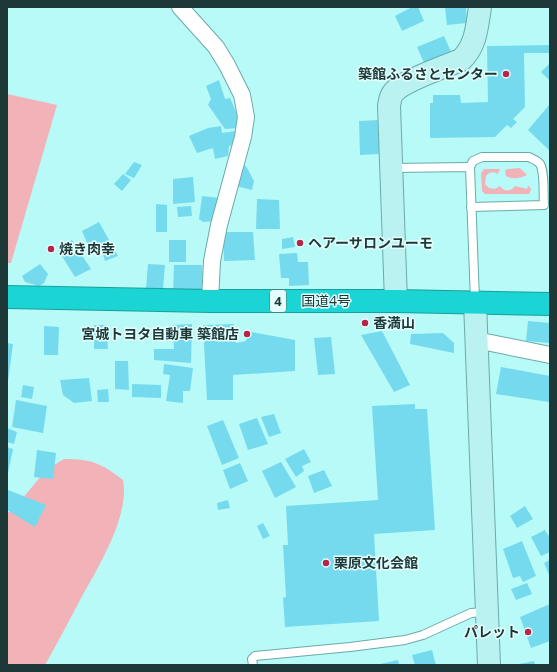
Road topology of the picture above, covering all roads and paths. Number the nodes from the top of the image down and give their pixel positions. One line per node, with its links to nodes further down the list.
1 (180, 7): 7 (street)
2 (480, 7): 4 (street)
3 (470, 166): 4 (lane); 5 (lane); 5 (lane)
4 (391, 168): 8 (street)
5 (472, 208): 9 (lane)
6 (7, 297): 7 (highway, 国道4号 / 4)
7 (210, 301): 8 (highway, 国道4号 / 4)
8 (396, 301): 9 (highway, 国道4号 / 4)
9 (475, 302): 10 (highway, 国道4号 / 4); 11 (street)
10 (550, 304)
11 (476, 340): 12 (street); 13 (street)
12 (550, 355)
13 (486, 612): 14 (lane); 15 (street)
14 (253, 665)
15 (489, 665)

